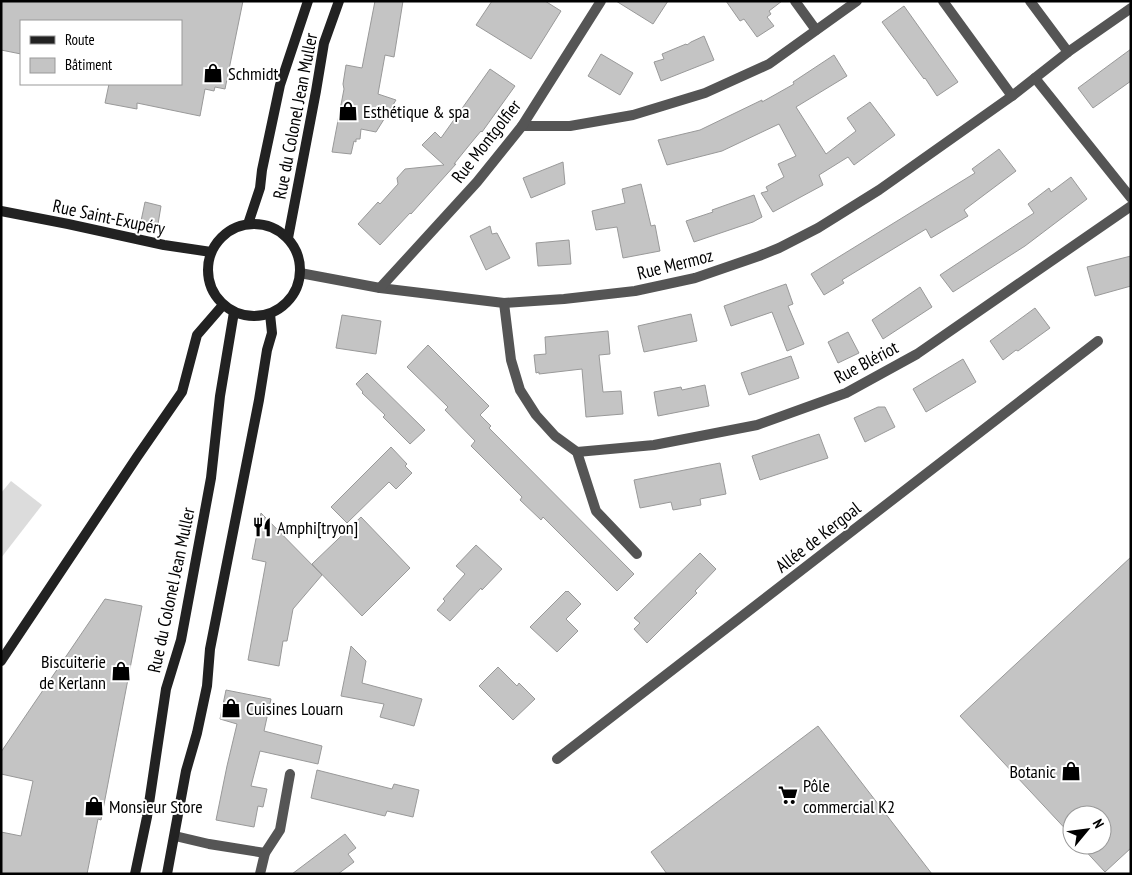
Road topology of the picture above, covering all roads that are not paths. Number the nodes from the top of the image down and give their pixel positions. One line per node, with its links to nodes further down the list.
1 (308, 1): 17 (main road, Rue du Colonel Jean Muller)
2 (338, 1): 18 (main road, Rue du Colonel Jean Muller)
3 (601, 1): 13 (street, Rue Montgolfier)
4 (796, 1): 9 (street)
5 (857, 1): 9 (street)
6 (943, 1): 12 (street)
7 (1030, 1): 10 (street)
8 (1131, 8): 10 (street, Rue Mermoz)
9 (816, 30): 13 (street)
10 (1068, 52): 11 (street, Rue Mermoz)
11 (1035, 78): 12 (street, Rue Mermoz); 14 (street)
12 (1012, 96): 22 (street, Rue Mermoz)
13 (522, 126): 21 (street, Rue Montgolfier)
14 (1131, 198)
15 (1131, 206): 27 (street, Rue Blériot)
16 (1, 211): 19 (main road, Rue Saint-Exupéry)
17 (248, 224): 18 (main road); 19 (main road)
18 (288, 238): 20 (main road)
19 (211, 252): 23 (main road)
20 (300, 273): 21 (street, Rue Mermoz); 25 (main road)
21 (380, 288): 22 (street, Rue Mermoz)
22 (504, 303): 27 (street)
23 (223, 305): 24 (main road); 29 (main road)
24 (234, 312): 25 (main road); 34 (main road, Rue du Colonel Jean Muller)
25 (270, 314): 32 (main road)
26 (1098, 341): 30 (street, Allée de Kergoal)
27 (577, 452): 28 (street)
28 (637, 554)
29 (1, 661)
30 (557, 759)
31 (290, 774): 33 (street)
32 (175, 836): 33 (street); 35 (main road)
33 (265, 853): 36 (street)
34 (135, 874)
35 (167, 874)
36 (260, 874)

